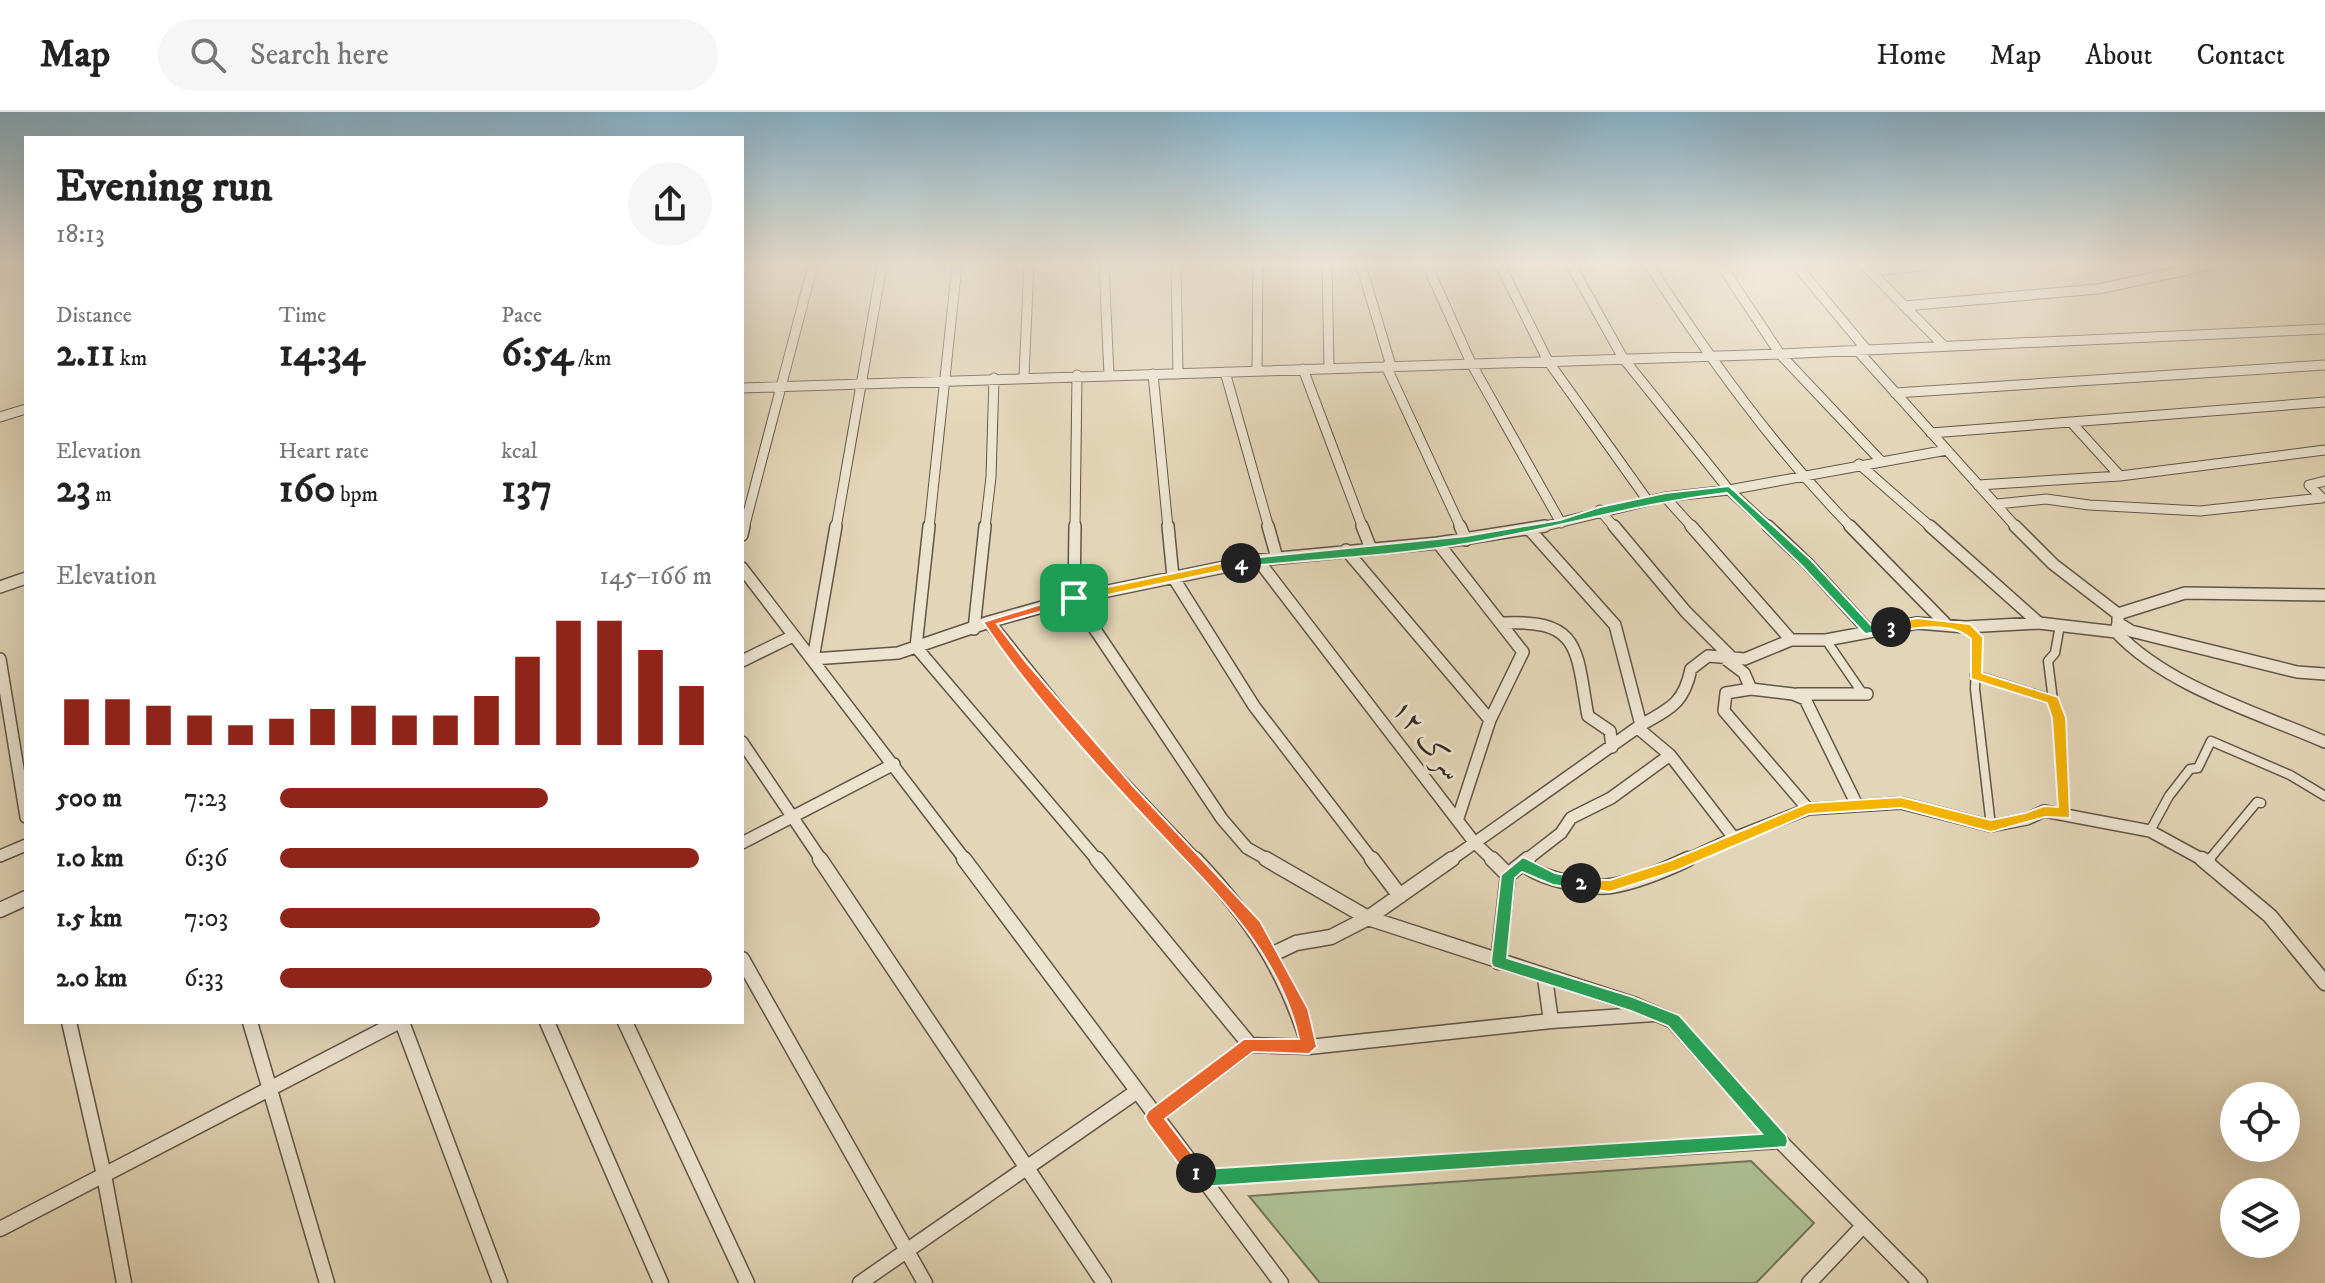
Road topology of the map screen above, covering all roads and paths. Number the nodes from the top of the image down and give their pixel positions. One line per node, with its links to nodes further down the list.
1 (800, 320): 39 (street)
2 (873, 320): 38 (street)
3 (951, 320): 37 (street)
4 (1027, 320): 35 (street)
5 (1106, 320): 34 (street)
6 (1177, 320): 32 (street)
7 (1257, 320): 29 (street)
8 (1328, 320): 27 (street)
9 (1376, 320): 26 (street)
10 (1452, 320): 24 (street)
11 (1527, 320): 23 (street)
12 (1602, 320): 22 (street)
13 (1684, 320): 21 (street)
14 (1757, 320): 20 (street)
15 (1838, 320): 19 (street)
16 (1918, 320): 18 (street)
17 (2325, 329): 18 (street)
18 (1943, 345): 19 (street)
19 (1862, 350): 20 (street); 41 (street)
20 (1780, 354): 21 (street); 49 (street)
21 (1707, 355): 22 (street); 52 (street)
22 (1623, 358): 23 (street); 55 (street)
23 (1548, 361): 24 (street); 57 (street)
24 (1471, 363): 26 (street); 60 (street)
25 (2325, 365): 41 (street)
26 (1388, 366): 27 (street); 63 (street)
27 (1329, 368): 28 (street)
28 (1303, 369): 29 (street); 65 (street)
29 (1257, 370): 30 (street)
30 (1225, 372): 32 (street); 67 (street)
31 (1153, 374): 32 (street); 34 (street); 70 (street)
32 (1178, 374)
33 (1077, 375): 34 (street); 35 (street); 74 (street)
34 (1109, 375)
35 (1024, 376): 36 (street)
36 (994, 378): 37 (street); 82 (street)
37 (944, 379): 38 (street); 87 (street)
38 (862, 382): 39 (street); 90 (street)
39 (784, 385): 40 (street); 61 (street)
40 (744, 388)
41 (1895, 393): 46 (street)
42 (2325, 402): 45 (street)
43 (24, 410): 44 (street)
44 (0, 417)
45 (2071, 422): 46 (street); 51 (street)
46 (1931, 433): 47 (street)
47 (1947, 450): 49 (street); 54 (street)
48 (2325, 450): 51 (street)
49 (1881, 461): 50 (street)
50 (1859, 464): 52 (street); 78 (street)
51 (2120, 476): 54 (street)
52 (1802, 477): 55 (street); 77 (street)
53 (2325, 481): 58 (street)
54 (1978, 485): 58 (street)
55 (1729, 490): 56 (street); 83 (street)
56 (1665, 497): 57 (street); 85 (street)
57 (1648, 501): 59 (street)
58 (1997, 504): 79 (street)
59 (1600, 510): 60 (street); 88 (street)
60 (1561, 523): 62 (street)
61 (744, 528)
62 (1530, 530): 63 (street); 99 (street)
63 (1466, 540): 64 (street)
64 (1438, 543): 65 (street); 76 (street)
65 (1371, 549): 66 (street)
66 (1346, 550): 67 (street); 98 (street)
67 (1277, 558): 68 (street)
68 (1258, 560): 70 (street); 112 (street, سرک ۱۲)
69 (744, 571): 84 (street)
70 (1173, 577): 74 (street); 123 (street)
71 (24, 579): 72 (street)
72 (0, 587)
73 (2325, 595): 79 (street)
74 (1074, 598): 75 (street); 126 (street)
75 (989, 622): 82 (street); 127 (street)
76 (1503, 623): 98 (street); 102 (street)
77 (1945, 623): 81 (street); 83 (street)
78 (2039, 623): 80 (street); 81 (street)
79 (2118, 623): 80 (street); 92 (street); 100 (street)
80 (2060, 625): 97 (street)
81 (1965, 627): 93 (street)
82 (974, 629): 87 (street)
83 (1869, 631): 86 (street)
84 (793, 636): 90 (street); 91 (street)
85 (1791, 640): 86 (street); 88 (street)
86 (1826, 640): 96 (street)
87 (916, 647): 90 (street); 140 (street)
88 (1726, 656): 94 (street); 99 (street)
89 (0, 659): 107 (street)
90 (813, 659): 104 (street)
91 (744, 660)
92 (2325, 674)
93 (1975, 675): 97 (street); 113 (street)
94 (1751, 689): 95 (street); 109 (street)
95 (1797, 694): 96 (street); 108 (street)
96 (1865, 694)
97 (2053, 700): 110 (street)
98 (1490, 720): 112 (street)
99 (1640, 727): 102 (street); 103 (street)
100 (2325, 742)
101 (744, 745): 111 (street)
102 (1612, 747): 117 (street)
103 (1670, 755): 115 (street); 121 (street)
104 (894, 764): 111 (street); 143 (street)
105 (2325, 796): 114 (street)
106 (2261, 803): 120 (street)
107 (24, 805)
108 (1857, 805): 109 (street); 113 (street)
109 (1808, 809): 115 (street)
110 (2065, 814): 113 (street); 114 (street)
111 (792, 817): 116 (street); 146 (street)
112 (1458, 818): 117 (street, سرک ۱۲)
113 (1991, 826)
114 (2150, 831): 120 (street)
115 (1734, 838): 121 (street)
116 (744, 842)
117 (1474, 842): 122 (street, سرک ۱۲); 123 (street)
118 (24, 846): 119 (street)
119 (0, 856)
120 (2207, 862): 131 (street)
121 (1523, 863): 122 (street)
122 (1508, 875): 128 (street)
123 (1400, 896): 126 (street)
124 (24, 899): 125 (street)
125 (0, 910)
126 (1368, 918): 127 (street); 128 (street)
127 (1273, 954): 141 (street)
128 (1498, 962): 130 (street)
129 (744, 963): 151 (street)
130 (1545, 978): 132 (street); 133 (street)
131 (2325, 983)
132 (1656, 1014): 133 (street); 145 (street)
133 (1551, 1021): 141 (street)
134 (69, 1024): 147 (street)
135 (251, 1024): 142 (street)
136 (396, 1024): 142 (street)
137 (401, 1024): 154 (street)
138 (548, 1024): 155 (street)
139 (626, 1024): 156 (street)
140 (1250, 1045): 141 (street); 144 (street)
141 (1309, 1047)
142 (269, 1089): 147 (street); 153 (street)
143 (1136, 1092): 144 (street); 146 (street)
144 (1154, 1117): 148 (street)
145 (1780, 1141): 148 (street); 149 (street)
146 (1025, 1168): 151 (street); 159 (street)
147 (104, 1175): 150 (street); 152 (street)
148 (1200, 1178): 160 (street)
149 (1862, 1227): 161 (street); 162 (street)
150 (0, 1229)
151 (906, 1252): 157 (street); 158 (street)
152 (124, 1283)
153 (327, 1283)
154 (500, 1283)
155 (661, 1283)
156 (747, 1283)
157 (860, 1283)
158 (925, 1283)
159 (1104, 1283)
160 (1281, 1283)
161 (1809, 1283)
162 (1920, 1283)

